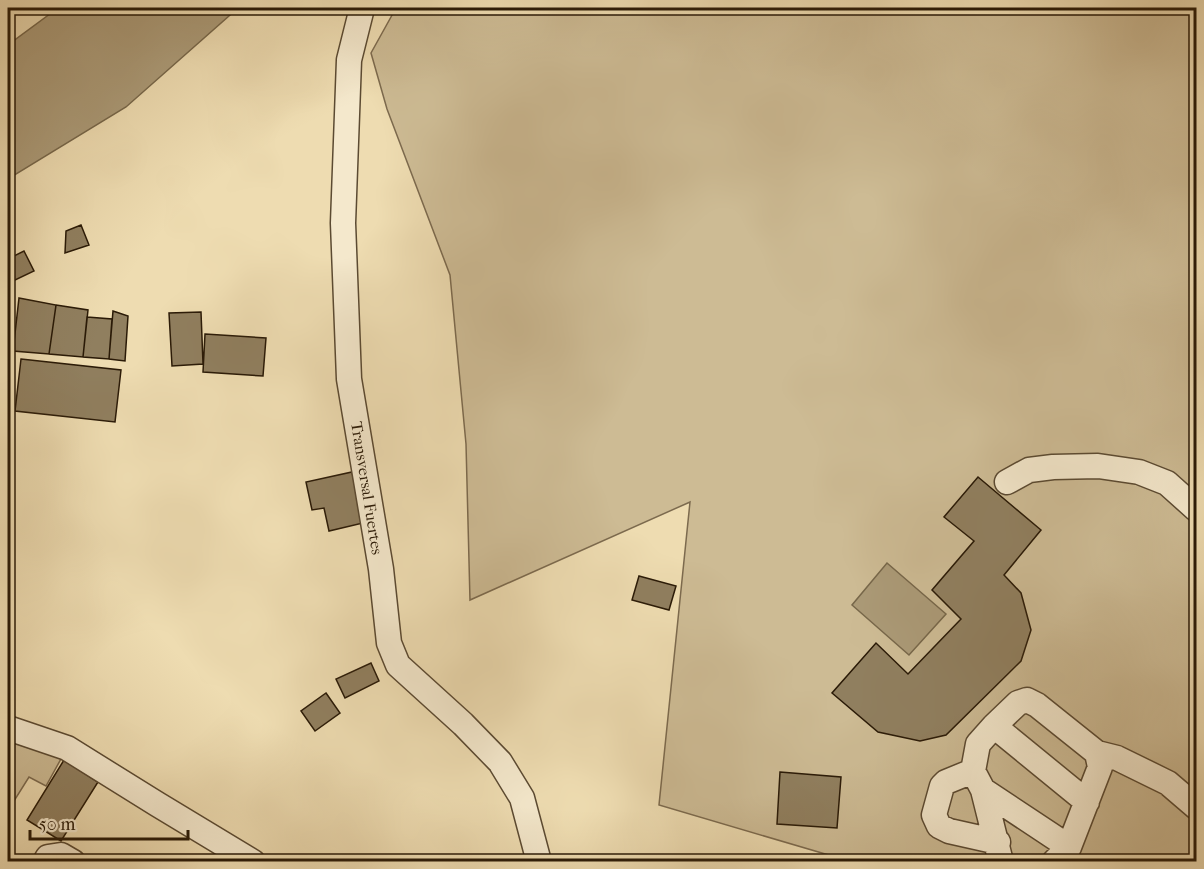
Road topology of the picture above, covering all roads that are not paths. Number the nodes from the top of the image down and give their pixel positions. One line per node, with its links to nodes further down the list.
1 (362, 8): 15 (street, Transversal Fuertes)
2 (1007, 482): 3 (street)
3 (1197, 508)
4 (994, 726): 6 (street); 7 (street); 8 (street)
5 (8, 728): 14 (street)
6 (1098, 753): 8 (street); 9 (street)
7 (978, 780): 10 (street); 10 (street); 11 (street)
8 (1087, 802): 11 (street)
9 (1197, 807)
10 (999, 852)
11 (1061, 854)
12 (45, 861): 13 (street)
13 (73, 861)
14 (253, 861)
15 (539, 861)

